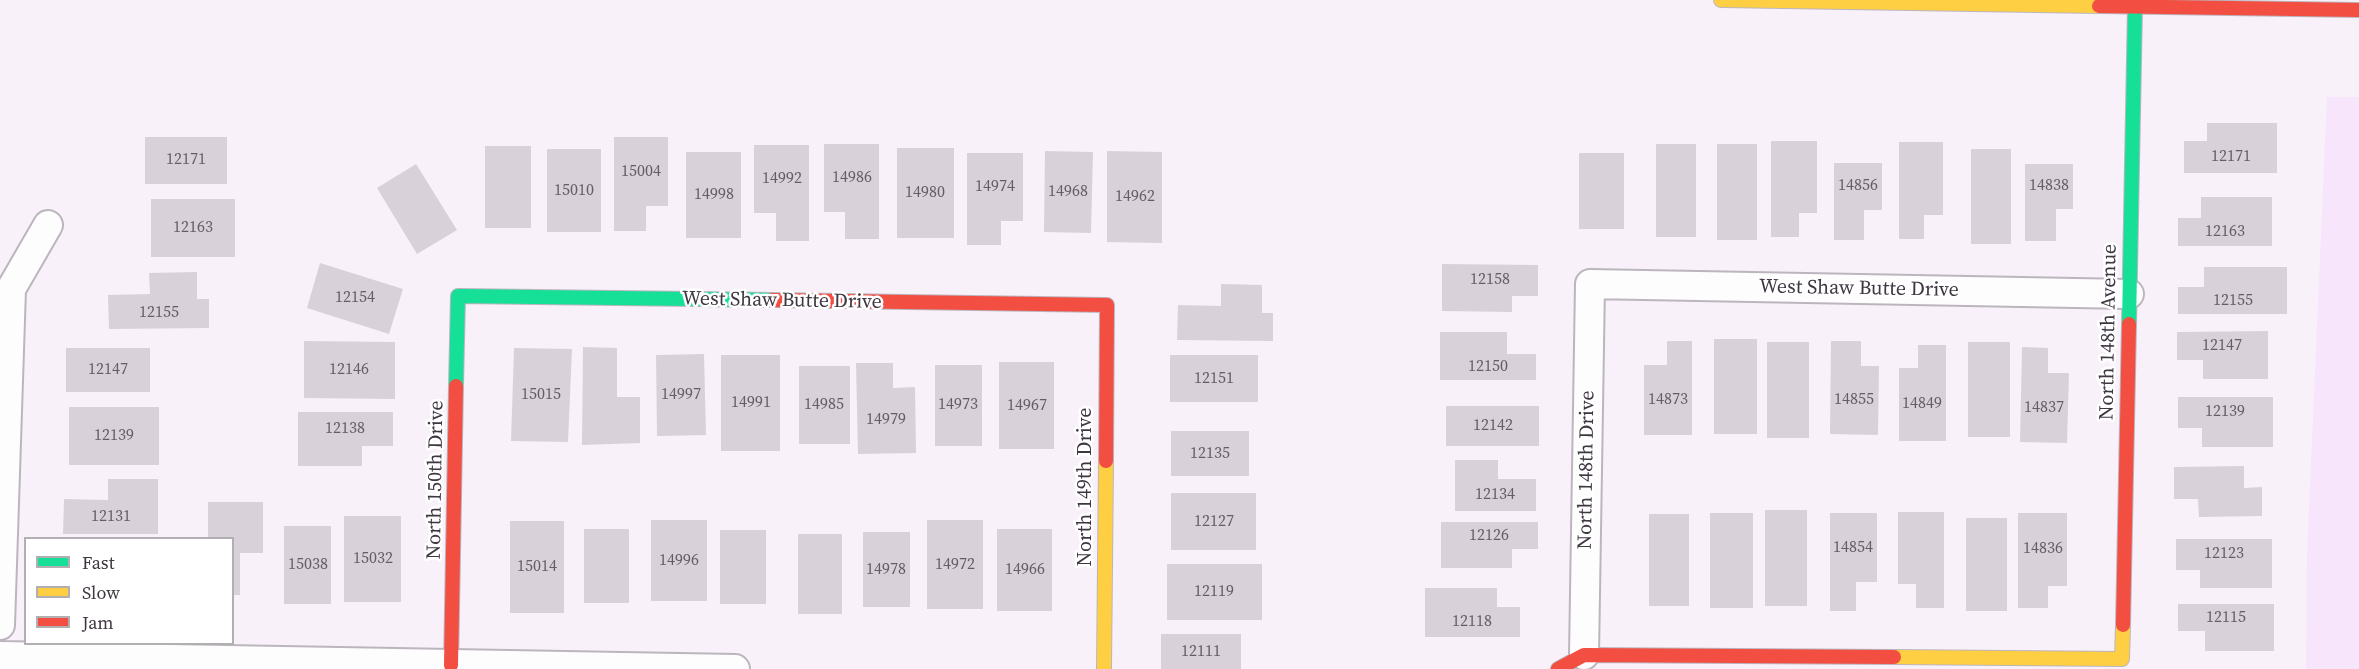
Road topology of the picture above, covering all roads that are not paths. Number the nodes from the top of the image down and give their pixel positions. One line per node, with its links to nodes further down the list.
1 (1721, 0): 2 (street)
2 (2134, 6): 3 (street); 6 (street, North 148th Avenue)
3 (2359, 10)
4 (48, 225): 9 (street)
5 (1590, 284): 6 (street, West Shaw Butte Drive); 11 (street, North 148th Drive)
6 (2129, 294): 11 (street, North 148th Avenue)
7 (458, 296): 8 (street, West Shaw Butte Drive); 12 (street, North 150th Drive)
8 (1107, 305): 14 (street, North 149th Drive)
9 (0, 625)
10 (0, 656): 12 (street)
11 (1584, 656): 15 (street)
12 (451, 665): 13 (street)
13 (735, 669)
14 (1104, 669)
15 (1558, 669)

